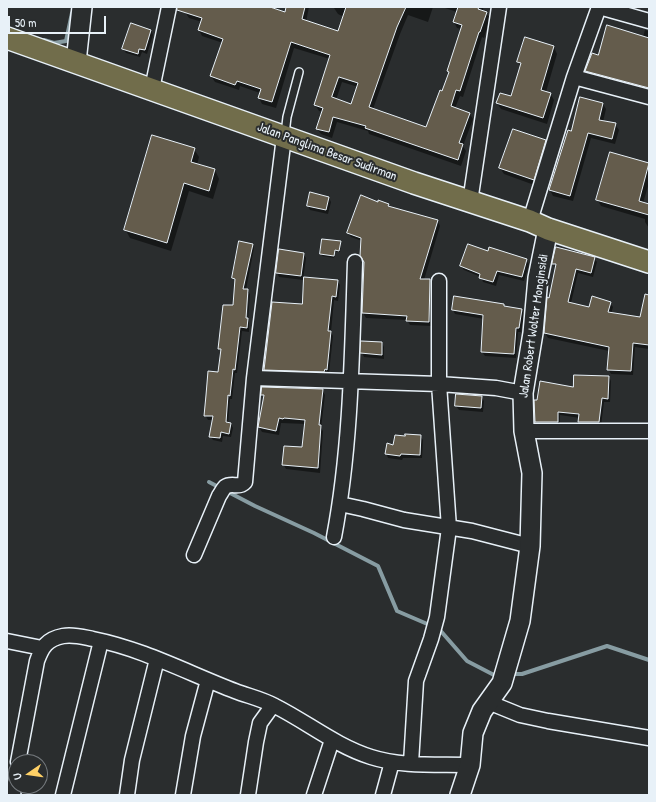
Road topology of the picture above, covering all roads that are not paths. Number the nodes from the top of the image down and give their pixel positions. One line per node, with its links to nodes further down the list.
1 (82, 7): 7 (main road)
2 (169, 7): 10 (street)
3 (499, 7): 13 (street)
4 (599, 7): 5 (street); 9 (street)
5 (649, 21)
6 (15, 40): 7 (main road, Jalan Panglima Besar Sudirman)
7 (69, 59): 10 (main road, Jalan Panglima Besar Sudirman)
8 (299, 72): 12 (lane)
9 (574, 77): 11 (street); 14 (street)
10 (152, 89): 12 (main road, Jalan Panglima Besar Sudirman)
11 (649, 97)
12 (284, 137): 13 (main road, Jalan Panglima Besar Sudirman); 18 (street)
13 (470, 202): 14 (main road, Jalan Panglima Besar Sudirman)
14 (539, 225): 16 (main road, Jalan Panglima Besar Sudirman); 21 (main road, Jalan Robert Wolter Monginsidi)
15 (355, 262): 19 (street)
16 (649, 262)
17 (439, 281): 20 (street)
18 (254, 378): 19 (street); 28 (street)
19 (351, 381): 20 (street); 24 (street)
20 (439, 384): 21 (street); 25 (street)
21 (524, 392): 22 (main road, Jalan Robert Wolter Monginsidi)
22 (524, 431): 23 (street); 27 (main road, Jalan Robert Wolter Monginsidi)
23 (649, 431)
24 (340, 504): 25 (street); 26 (street)
25 (449, 528): 27 (street); 40 (street)
26 (334, 537)
27 (530, 546): 34 (main road, Jalan Robert Wolter Monginsidi)
28 (194, 555)
29 (7, 640): 31 (street)
30 (101, 641): 31 (street); 32 (street); 42 (street)
31 (42, 648): 38 (street)
32 (157, 658): 33 (street); 43 (street)
33 (208, 680): 35 (street); 44 (street)
34 (488, 702): 36 (street); 41 (main road, Jalan Robert Wolter Monginsidi)
35 (273, 705): 37 (street); 45 (street)
36 (649, 738)
37 (332, 740): 39 (street); 46 (street)
38 (20, 754)
39 (392, 762): 40 (street); 47 (street)
40 (411, 763): 41 (street)
41 (470, 765): 48 (main road, Jalan Robert Wolter Monginsidi)
42 (63, 795)
43 (127, 795)
44 (183, 795)
45 (248, 795)
46 (314, 795)
47 (384, 795)
48 (460, 795)

